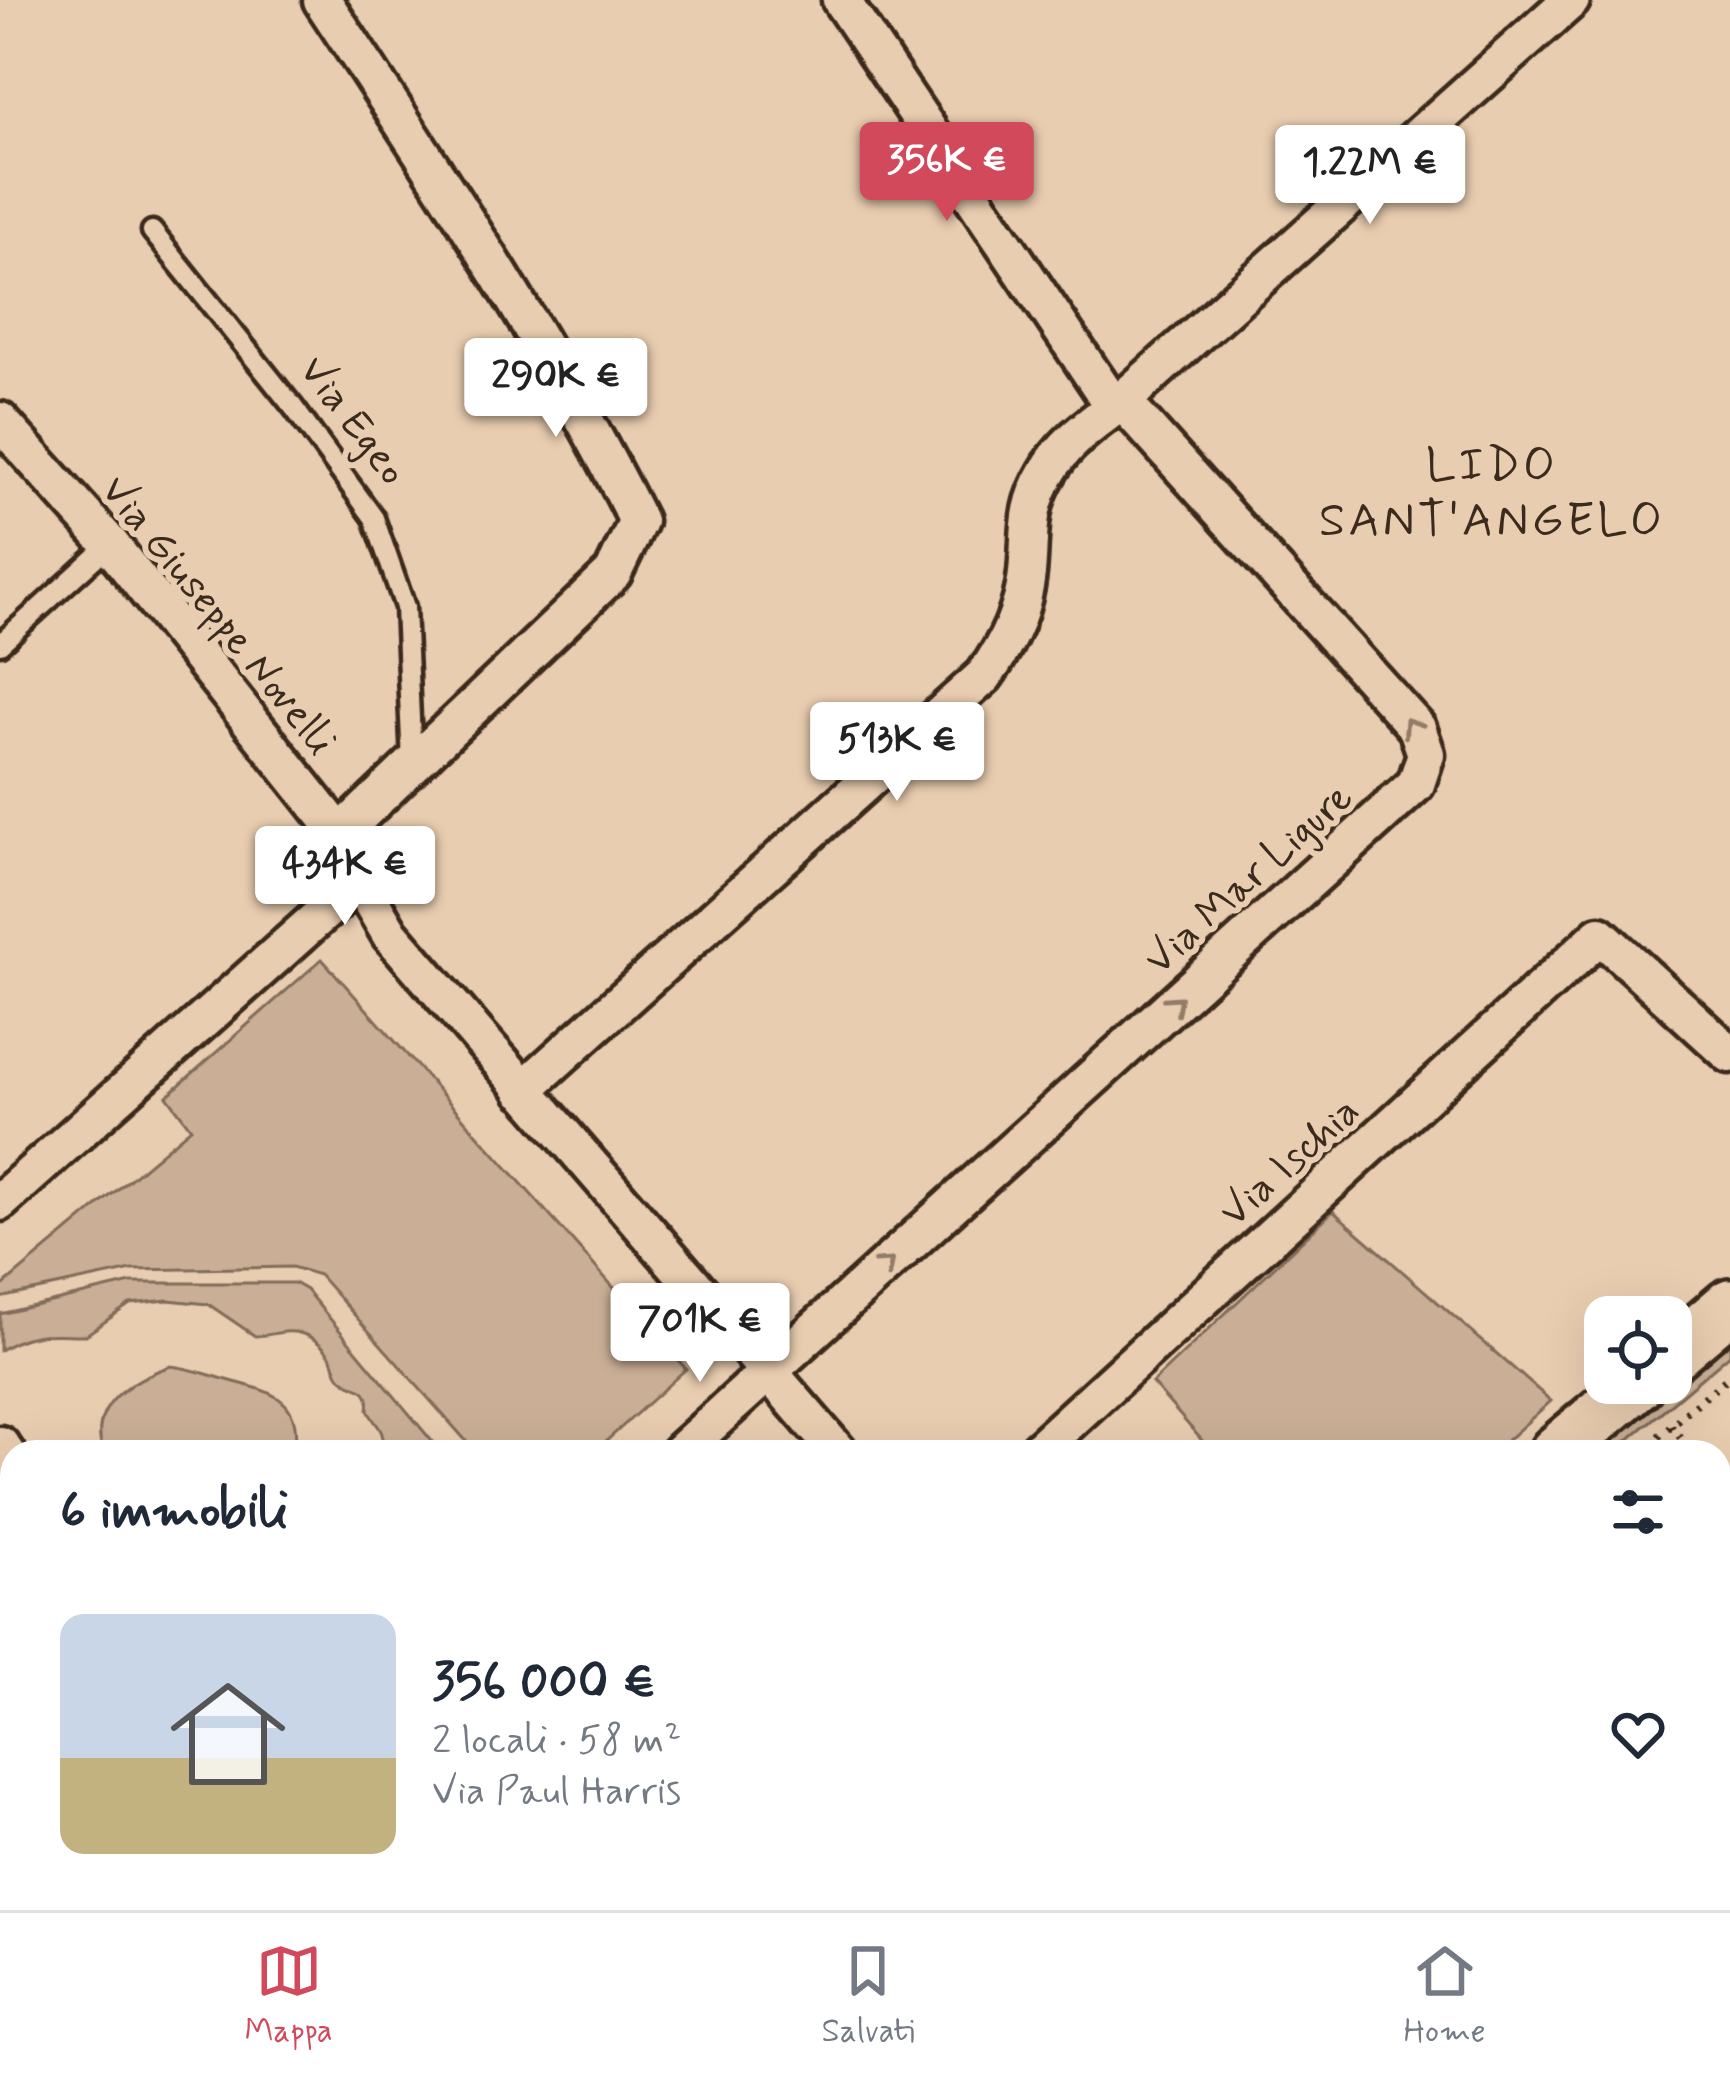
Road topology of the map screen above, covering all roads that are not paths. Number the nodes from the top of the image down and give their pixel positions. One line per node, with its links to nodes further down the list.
1 (322, 0): 9 (street)
2 (841, 0): 5 (street, Via Mar Ligure)
3 (1571, 0): 5 (street)
4 (152, 232): 9 (lane, Via Egeo)
5 (1118, 404): 13 (street); 17 (street, Via Mar Ligure, one-way to 5)
6 (0, 421): 7 (street, Via Giuseppe Novelli)
7 (110, 544): 8 (lane); 10 (street, Via Giuseppe Novelli)
8 (0, 644)
9 (412, 765): 10 (street)
10 (340, 834): 11 (street, Via Giuseppe Novelli)
11 (358, 880): 13 (street, Via Giuseppe Novelli); 14 (street)
12 (1730, 1054): 21 (street, Via Ischia)
13 (523, 1090): 17 (street, Via Giuseppe Novelli)
14 (0, 1202)
15 (1730, 1305): 16 (street)
16 (1692, 1337)
17 (768, 1372): 19 (street, Via Mar Ligure); 20 (street)
18 (1613, 1404): 22 (street)
19 (693, 1440)
20 (828, 1440)
21 (1049, 1440)
22 (1570, 1440)

